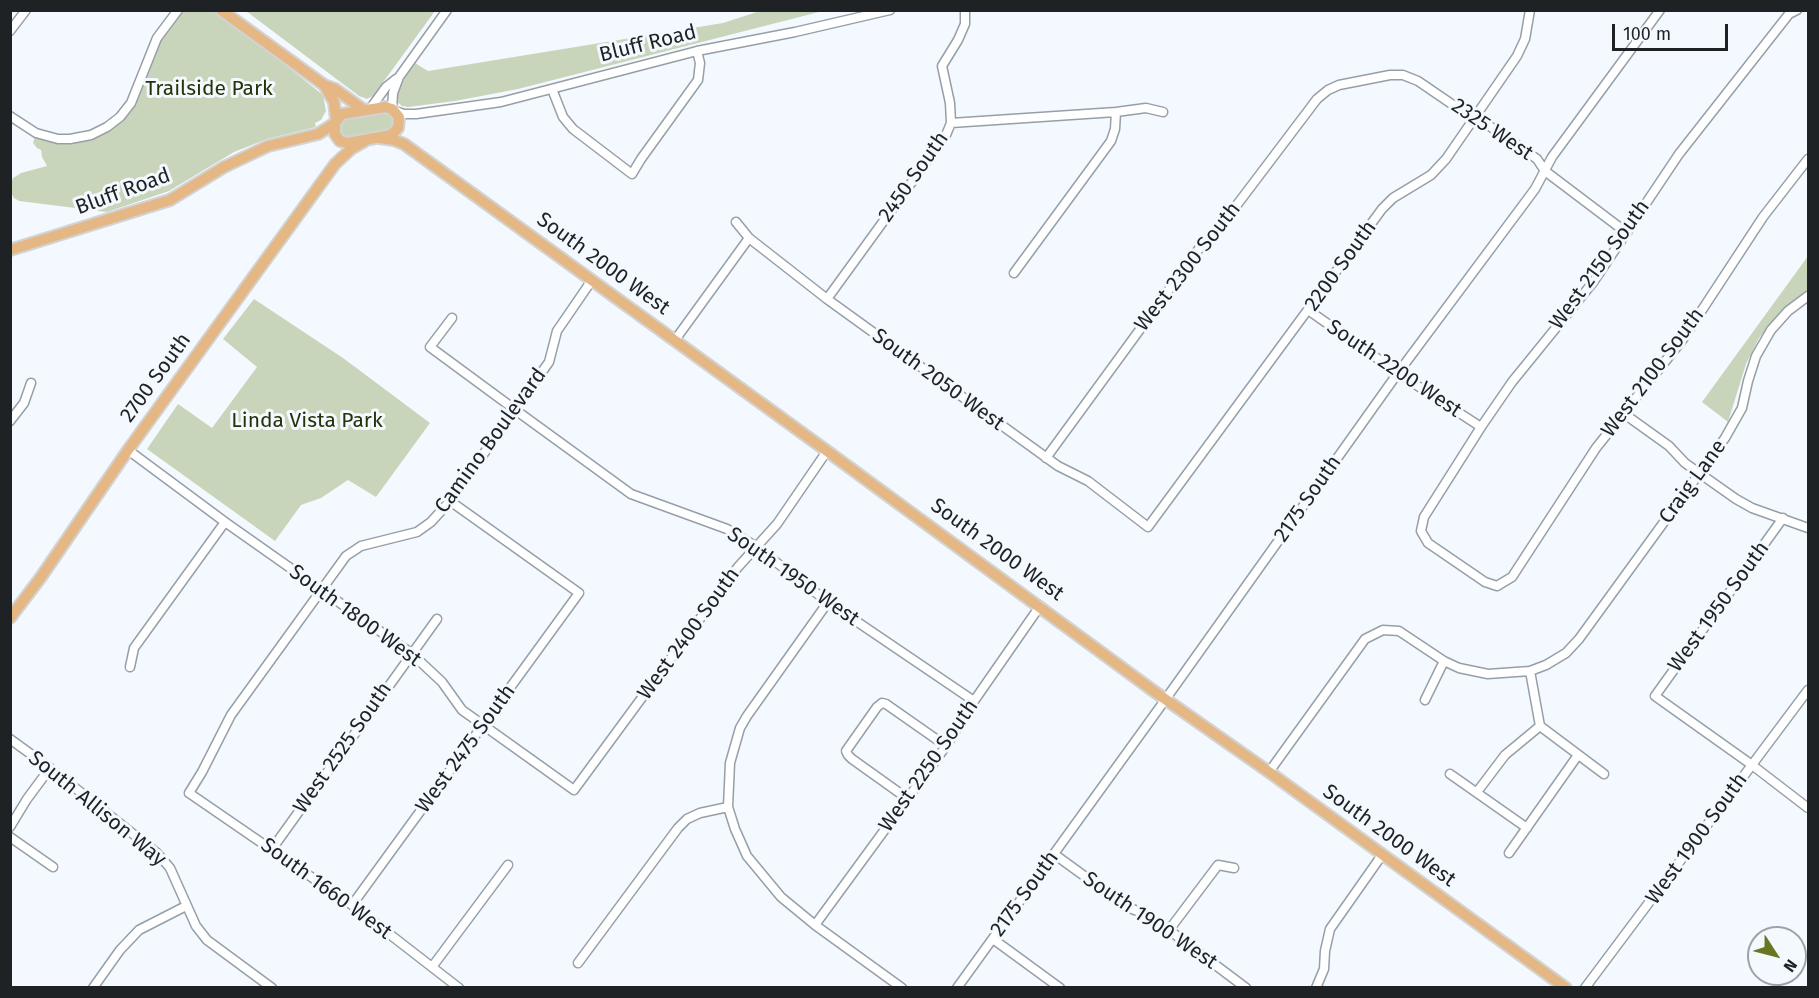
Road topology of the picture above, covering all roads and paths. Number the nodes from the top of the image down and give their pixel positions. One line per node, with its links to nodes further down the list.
1 (26, 10): 10 (street)
2 (178, 10): 21 (street)
3 (221, 10): 13 (main road)
4 (447, 10): 12 (street)
5 (890, 10): 11 (street, Bluff Road)
6 (965, 10): 24 (street, 2450 South)
7 (1530, 10): 22 (street, 2200 South)
8 (1660, 10): 33 (street, 2175 South)
9 (1797, 10): 35 (street, West 2150 South)
10 (10, 31)
11 (697, 51): 15 (street, Bluff Road); 15 (street)
12 (399, 77): 16 (street); 17 (street)
13 (324, 85): 16 (main road); 23 (main road)
14 (1339, 85): 22 (street, 2325 West); 53 (street, West 2300 South)
15 (552, 89): 20 (street, Bluff Road)
16 (367, 110): 17 (main road, Bluff Road); 23 (main road, Bluff Road)
17 (393, 110): 20 (street, Bluff Road); 25 (main road)
18 (1116, 112): 19 (street); 24 (street); 38 (street)
19 (1163, 112)
20 (416, 114): 25 (street, Bluff Road)
21 (10, 116)
22 (1475, 116): 33 (street, 2325 West); 42 (street, 2200 South)
23 (335, 121): 26 (main road, Bluff Road); 28 (main road, 2700 South)
24 (951, 123): 41 (street, 2450 South)
25 (399, 126): 27 (main road); 30 (main road)
26 (311, 136): 28 (main road, Bluff Road); 37 (main road, Bluff Road)
27 (380, 138): 29 (main road); 30 (main road, South 2000 West)
28 (339, 139): 29 (main road, Bluff Road); 32 (main road, 2700 South)
29 (365, 141): 32 (main road, 2700 South)
30 (404, 144): 39 (main road, South 2000 West)
31 (1809, 159): 48 (street, West 2100 South)
32 (335, 164): 51 (main road, 2700 South)
33 (1545, 171): 35 (street, 2325 West); 45 (street, 2175 South)
34 (736, 222): 36 (street, South 2050 West)
35 (1627, 233): 50 (street, West 2150 South)
36 (749, 238): 41 (street, South 2050 West); 44 (street)
37 (10, 250)
38 (1014, 273)
39 (592, 280): 44 (main road, South 2000 West); 47 (street, Camino Boulevard)
40 (1809, 296): 54 (street, Craig Lane)
41 (827, 299): 53 (street, South 2050 West)
42 (1308, 310): 45 (street, South 2200 West); 58 (street, 2200 South)
43 (452, 318): 47 (street, South 1950 West)
44 (675, 340): 52 (main road, South 2000 West)
45 (1398, 372): 50 (street, South 2200 West); 72 (street, 2175 South)
46 (31, 383): 49 (street)
47 (516, 410): 55 (street, Camino Boulevard); 61 (street, South 1950 West)
48 (1623, 413): 54 (street); 60 (street, West 2100 South)
49 (10, 421)
50 (1481, 427): 60 (street, West 2150 South)
51 (128, 450): 57 (street, South 1800 West); 65 (main road, 2700 South)
52 (827, 451): 61 (street, West 2400 South); 64 (main road, South 2000 West)
53 (1046, 458): 58 (street, South 2050 West)
54 (1700, 473): 56 (street); 70 (street, Craig Lane)
55 (450, 501): 62 (street, Camino Boulevard); 75 (street, West 2475 South)
56 (1783, 518): 59 (street); 80 (street, West 1950 South)
57 (225, 522): 62 (street, South 1800 West); 69 (street)
58 (1148, 527)
59 (1809, 528)
60 (1421, 531)
61 (755, 546): 63 (street, South 1950 West); 85 (street, West 2400 South)
62 (320, 590): 67 (street, South 1800 West); 87 (street, Camino Boulevard)
63 (828, 602): 74 (street, South 1950 West); 89 (street)
64 (1040, 606): 72 (main road, South 2000 West); 74 (street, West 2250 South)
65 (10, 618)
66 (437, 619): 67 (street, West 2525 South)
67 (411, 653): 75 (street, South 1800 West); 94 (street, West 2525 South)
68 (1444, 661): 70 (street); 73 (street); 82 (street)
69 (130, 667)
70 (1530, 670): 76 (street)
71 (1809, 690): 80 (street, West 1900 South)
72 (1166, 699): 82 (main road, South 2000 West); 95 (street, 2175 South)
73 (1425, 700)
74 (974, 701): 78 (street, West 2250 South)
75 (483, 726): 85 (street, South 1800 West); 101 (street, West 2475 South)
76 (1540, 726): 79 (street); 86 (street)
77 (10, 739): 81 (street, South Allison Way)
78 (946, 746): 88 (street, West 2250 South); 88 (street)
79 (1578, 755): 84 (street); 92 (street)
80 (1752, 765): 90 (street); 117 (street, West 1900 South)
81 (50, 768): 91 (street); 102 (street, South Allison Way)
82 (1269, 772): 97 (main road, South 2000 West)
83 (1450, 774): 86 (street)
84 (1604, 774)
85 (574, 790)
86 (1477, 792): 92 (street)
87 (189, 793): 94 (street, South 1660 West)
88 (908, 799): 103 (street, West 2250 South)
89 (728, 807): 103 (street); 106 (street)
90 (1809, 808)
91 (10, 827)
92 (1527, 828): 96 (street)
93 (10, 837): 99 (street)
94 (272, 849): 101 (street, South 1660 West)
95 (1054, 854): 104 (street, South 1900 West); 105 (street, 2175 South)
96 (1509, 854)
97 (1382, 855): 115 (street); 116 (main road, South 2000 West)
98 (508, 865): 107 (street)
99 (53, 867)
100 (1234, 868): 104 (street)
101 (352, 905): 107 (street, South 1660 West)
102 (186, 906): 108 (street); 109 (street, South Allison Way)
103 (815, 924): 111 (street)
104 (1168, 930): 114 (street, South 1900 West)
105 (993, 939): 112 (street, 2175 South); 113 (street)
106 (578, 963)
107 (432, 967): 110 (street, South 1660 West)
108 (93, 987)
109 (272, 987)
110 (459, 987)
111 (902, 987)
112 (957, 987)
113 (1060, 987)
114 (1246, 987)
115 (1316, 987)
116 (1566, 987)
117 (1585, 987)

